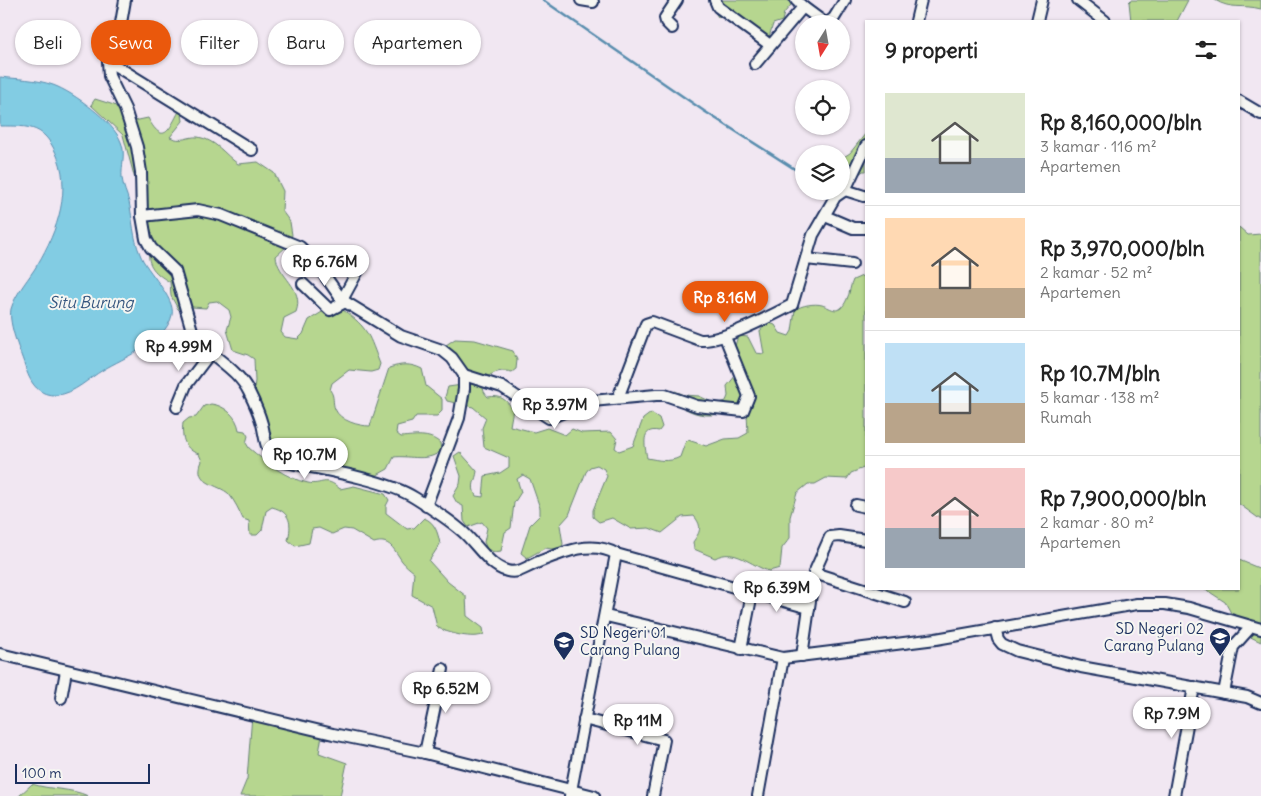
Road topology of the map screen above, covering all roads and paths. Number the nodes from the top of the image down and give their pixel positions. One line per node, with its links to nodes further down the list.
1 (125, 0): 13 (street)
2 (581, 0): 9 (street)
3 (677, 0): 17 (street)
4 (715, 0): 18 (street)
5 (845, 0): 12 (street)
6 (921, 0): 14 (street)
7 (1042, 0): 15 (street)
8 (1078, 0): 16 (street)
9 (593, 2)
10 (799, 4): 11 (street); 18 (street)
11 (814, 15)
12 (836, 15)
13 (122, 20)
14 (916, 20)
15 (1037, 20)
16 (1104, 20)
17 (672, 28)
18 (770, 45): 19 (street)
19 (755, 64)
20 (109, 65): 30 (street)
21 (114, 65): 25 (street)
22 (1240, 102): 23 (street)
23 (1261, 114)
24 (865, 148): 26 (street)
25 (252, 150)
26 (850, 176)
27 (850, 194): 28 (street)
28 (864, 196)
29 (836, 200): 31 (street)
30 (142, 216): 37 (street); 39 (street)
31 (825, 216): 32 (street); 33 (street)
32 (865, 228)
33 (806, 260): 34 (street); 38 (street)
34 (852, 264)
35 (360, 267): 37 (street)
36 (303, 284): 37 (street)
37 (344, 301): 40 (street)
38 (725, 337): 41 (street); 41 (street)
39 (211, 352): 42 (street); 44 (street)
40 (464, 375): 41 (street); 44 (street)
41 (618, 398)
42 (177, 407)
43 (856, 504): 45 (street)
44 (426, 506): 47 (street)
45 (865, 507)
46 (865, 540): 48 (street)
47 (616, 554): 51 (street); 54 (street)
48 (814, 573): 49 (street); 53 (street)
49 (865, 589)
50 (867, 590): 52 (street)
51 (752, 594): 53 (street); 57 (street)
52 (905, 602)
53 (809, 608): 59 (street)
54 (606, 616): 57 (street); 67 (street)
55 (995, 628): 56 (street); 59 (street); 63 (street)
56 (1256, 628): 64 (street)
57 (741, 649): 60 (street)
58 (0, 654): 62 (street)
59 (802, 656): 60 (street)
60 (783, 658): 72 (street)
61 (443, 670): 68 (street)
62 (65, 675): 65 (street); 68 (street)
63 (1194, 687): 64 (street); 73 (street)
64 (1224, 693): 66 (street)
65 (61, 698)
66 (1261, 703)
67 (584, 719): 69 (street); 71 (street)
68 (425, 753): 69 (street)
69 (570, 793): 70 (street)
70 (594, 796)
71 (653, 796)
72 (758, 796)
73 (1174, 796)

